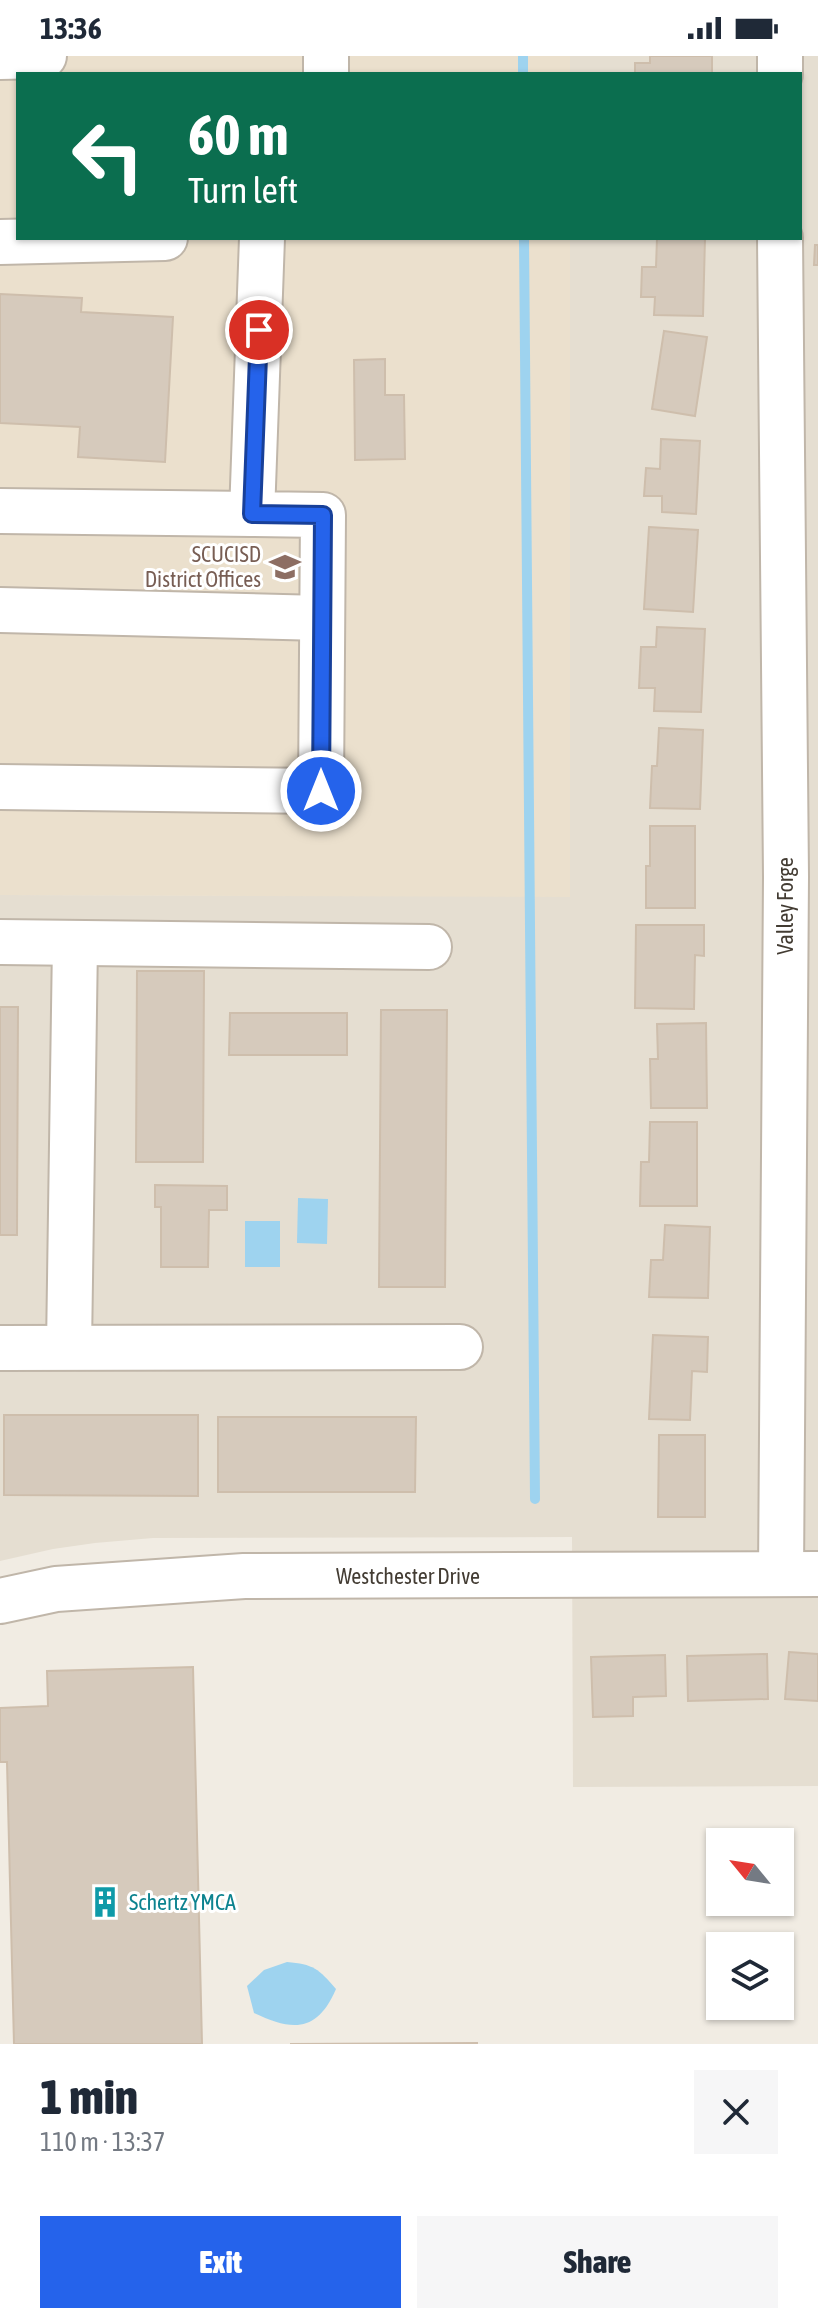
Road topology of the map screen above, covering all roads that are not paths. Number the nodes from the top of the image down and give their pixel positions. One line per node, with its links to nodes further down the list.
1 (44, 56): 2 (street)
2 (0, 57)
3 (82, 240): 6 (street)
4 (262, 240): 8 (street)
5 (780, 240): 18 (street, Valley Forge)
6 (0, 242)
7 (0, 511): 8 (street)
8 (252, 514): 10 (street)
9 (0, 610): 10 (street)
10 (322, 618): 11 (street)
11 (0, 787)
12 (0, 942): 13 (street)
13 (75, 943): 14 (street); 15 (street)
14 (429, 947)
15 (69, 1347): 16 (street); 17 (street)
16 (460, 1347)
17 (0, 1348)
18 (800, 1574): 19 (street, Westchester Drive)
19 (0, 1601)

